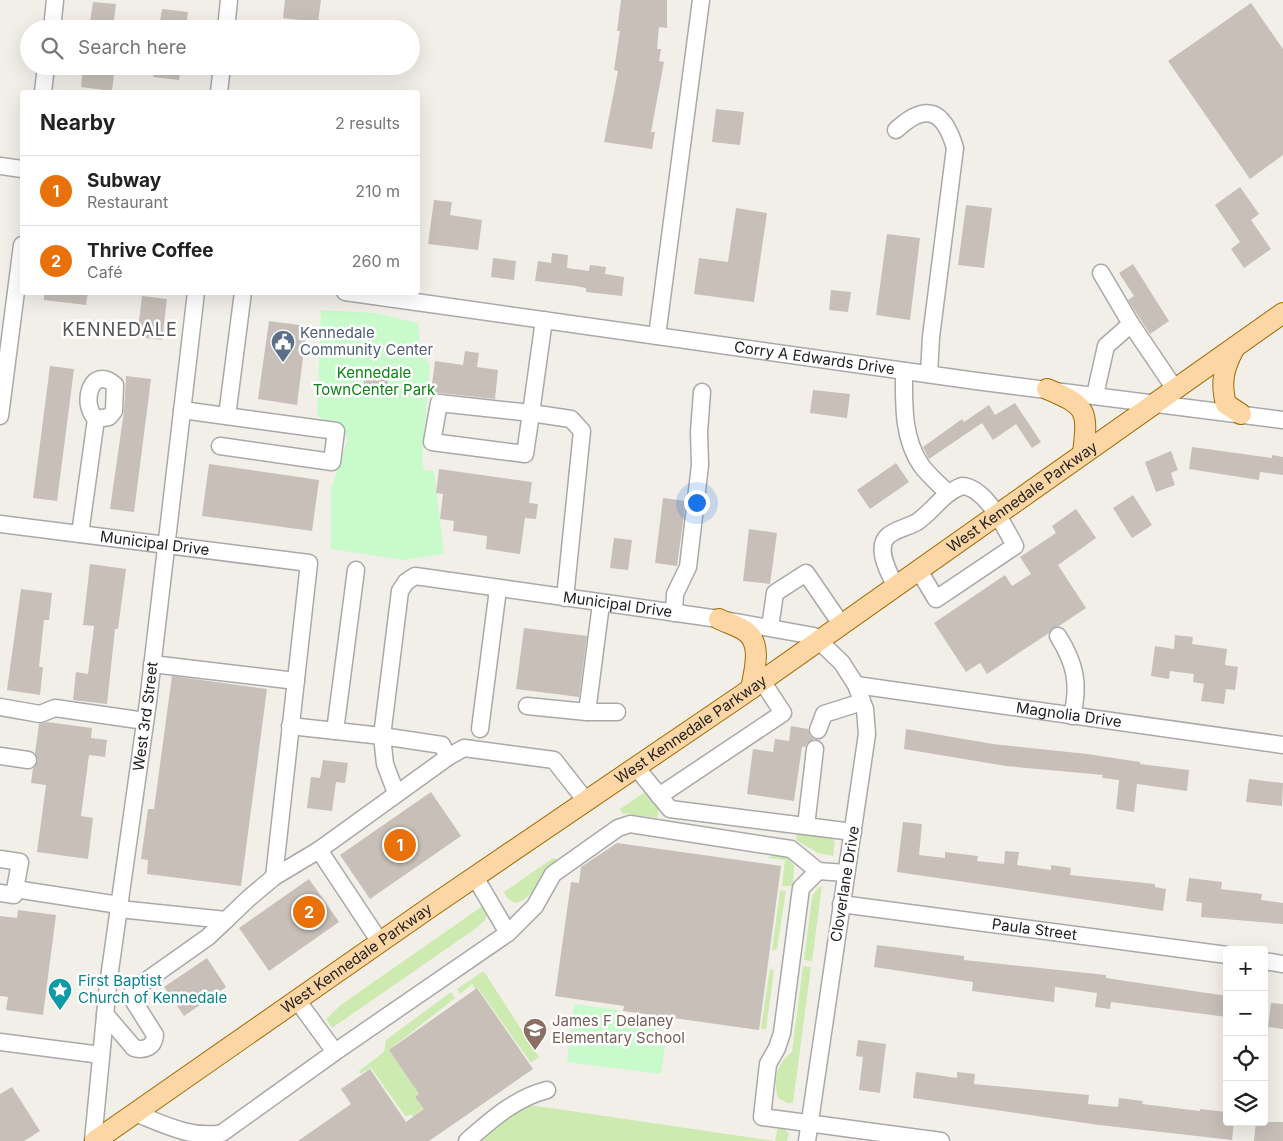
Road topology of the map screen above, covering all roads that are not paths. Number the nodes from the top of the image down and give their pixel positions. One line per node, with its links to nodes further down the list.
1 (55, 0): 4 (street)
2 (229, 0): 5 (street)
3 (701, 0): 21 (street)
4 (53, 20)
5 (227, 20)
6 (45, 75): 8 (street)
7 (221, 75): 9 (street)
8 (43, 90)
9 (219, 90)
10 (896, 130): 25 (street)
11 (0, 166): 12 (street)
12 (20, 169)
13 (20, 257): 23 (street)
14 (1101, 273): 20 (street)
15 (196, 295): 31 (street, West 3rd Street)
16 (243, 295): 35 (street)
17 (366, 295): 19 (street, Corry A Edwards Drive)
18 (1283, 313): 22 (main road, West Kennedale Parkway)
19 (544, 320): 21 (street, Corry A Edwards Drive); 32 (street)
20 (1131, 324): 27 (street); 29 (street)
21 (657, 336): 24 (street, Corry A Edwards Drive)
22 (1235, 347): 27 (main road, West Kennedale Parkway); 33 (main road)
23 (4, 349): 34 (street)
24 (904, 370): 25 (street, Corry A Edwards Drive); 40 (street)
25 (929, 374): 26 (street, Corry A Edwards Drive)
26 (1047, 389): 29 (street, Corry A Edwards Drive); 39 (main road)
27 (1175, 389): 30 (main road, West Kennedale Parkway)
28 (702, 392): 51 (street)
29 (1095, 395): 30 (street, Corry A Edwards Drive)
30 (1155, 403): 33 (street, Corry A Edwards Drive); 39 (main road, West Kennedale Parkway)
31 (182, 410): 35 (street); 44 (street, West 3rd Street)
32 (531, 413): 32 (street); 49 (street)
33 (1241, 414): 37 (street, Corry A Edwards Drive)
34 (0, 416)
35 (227, 416): 38 (street)
36 (96, 419): 43 (street)
37 (1283, 420)
38 (220, 446)
39 (1083, 453): 41 (main road, West Kennedale Parkway)
40 (948, 493): 41 (street); 47 (street)
41 (997, 513): 45 (main road, West Kennedale Parkway); 45 (street)
42 (0, 524): 43 (street, Municipal Drive)
43 (80, 534): 44 (street, Municipal Drive)
44 (166, 546): 57 (street, West 3rd Street); 58 (street, Municipal Drive)
45 (918, 569): 47 (main road, West Kennedale Parkway)
46 (356, 570): 71 (street)
47 (896, 585): 53 (main road, West Kennedale Parkway)
48 (498, 589): 49 (street, Municipal Drive); 69 (street); 72 (street, Municipal Drive)
49 (565, 598): 50 (street, Municipal Drive)
50 (601, 604): 51 (street, Municipal Drive); 64 (street)
51 (674, 613): 52 (street, Municipal Drive)
52 (719, 619): 54 (street, Municipal Drive); 59 (main road)
53 (841, 624): 54 (street); 56 (main road, West Kennedale Parkway)
54 (770, 627): 56 (street, Municipal Drive)
55 (1058, 636): 66 (street)
56 (820, 639): 59 (main road, West Kennedale Parkway); 60 (street, Cloverlane Drive)
57 (152, 664): 58 (street); 67 (street, West 3rd Street)
58 (296, 681): 68 (street)
59 (757, 685): 78 (main road, West Kennedale Parkway); 80 (street)
60 (856, 685): 61 (street, Cloverlane Drive); 66 (street, Magnolia Drive)
61 (862, 702): 70 (street); 83 (street, Cloverlane Drive)
62 (527, 706): 64 (street)
63 (0, 707): 67 (street)
64 (587, 712): 65 (street)
65 (617, 712)
66 (1072, 716): 73 (street, Magnolia Drive)
67 (145, 721): 92 (street, West 3rd Street)
68 (290, 726): 71 (street); 88 (street)
69 (480, 729)
70 (818, 730)
71 (335, 731): 72 (street)
72 (382, 736): 76 (street); 79 (street)
73 (1283, 745)
74 (814, 748): 82 (street)
75 (0, 756): 77 (street)
76 (448, 756): 79 (street); 81 (street)
77 (28, 760)
78 (636, 767): 80 (street); 81 (main road, West Kennedale Parkway)
79 (396, 793): 84 (street)
80 (659, 796): 82 (street)
81 (586, 801): 89 (main road, West Kennedale Parkway)
82 (806, 826): 83 (street)
83 (853, 832): 87 (street, Cloverlane Drive)
84 (318, 850): 88 (street); 95 (street)
85 (0, 859): 90 (street)
86 (818, 870): 87 (street); 94 (street); 106 (street)
87 (846, 873): 91 (street, Cloverlane Drive)
88 (274, 877): 93 (street)
89 (475, 877): 94 (street); 95 (main road, West Kennedale Parkway)
90 (8, 891): 92 (street)
91 (841, 904): 96 (street, Paula Street); 106 (street, Cloverlane Drive)
92 (119, 907): 93 (street); 100 (street, West 3rd Street)
93 (226, 920): 100 (street)
94 (508, 933): 102 (street)
95 (380, 942): 99 (main road, West Kennedale Parkway)
96 (1223, 954)
97 (1268, 962): 98 (street)
98 (1283, 964)
99 (297, 1000): 102 (street); 105 (main road, West Kennedale Parkway)
100 (105, 1014): 103 (street, West 3rd Street)
101 (0, 1042): 103 (street)
102 (335, 1052): 105 (street)
103 (101, 1055): 107 (street, West 3rd Street)
104 (547, 1090): 108 (street)
105 (135, 1113): 107 (main road, West Kennedale Parkway)
106 (809, 1124): 109 (street, Cloverlane Drive); 110 (street)
107 (94, 1141)
108 (467, 1141)
109 (807, 1141)
110 (941, 1141)

